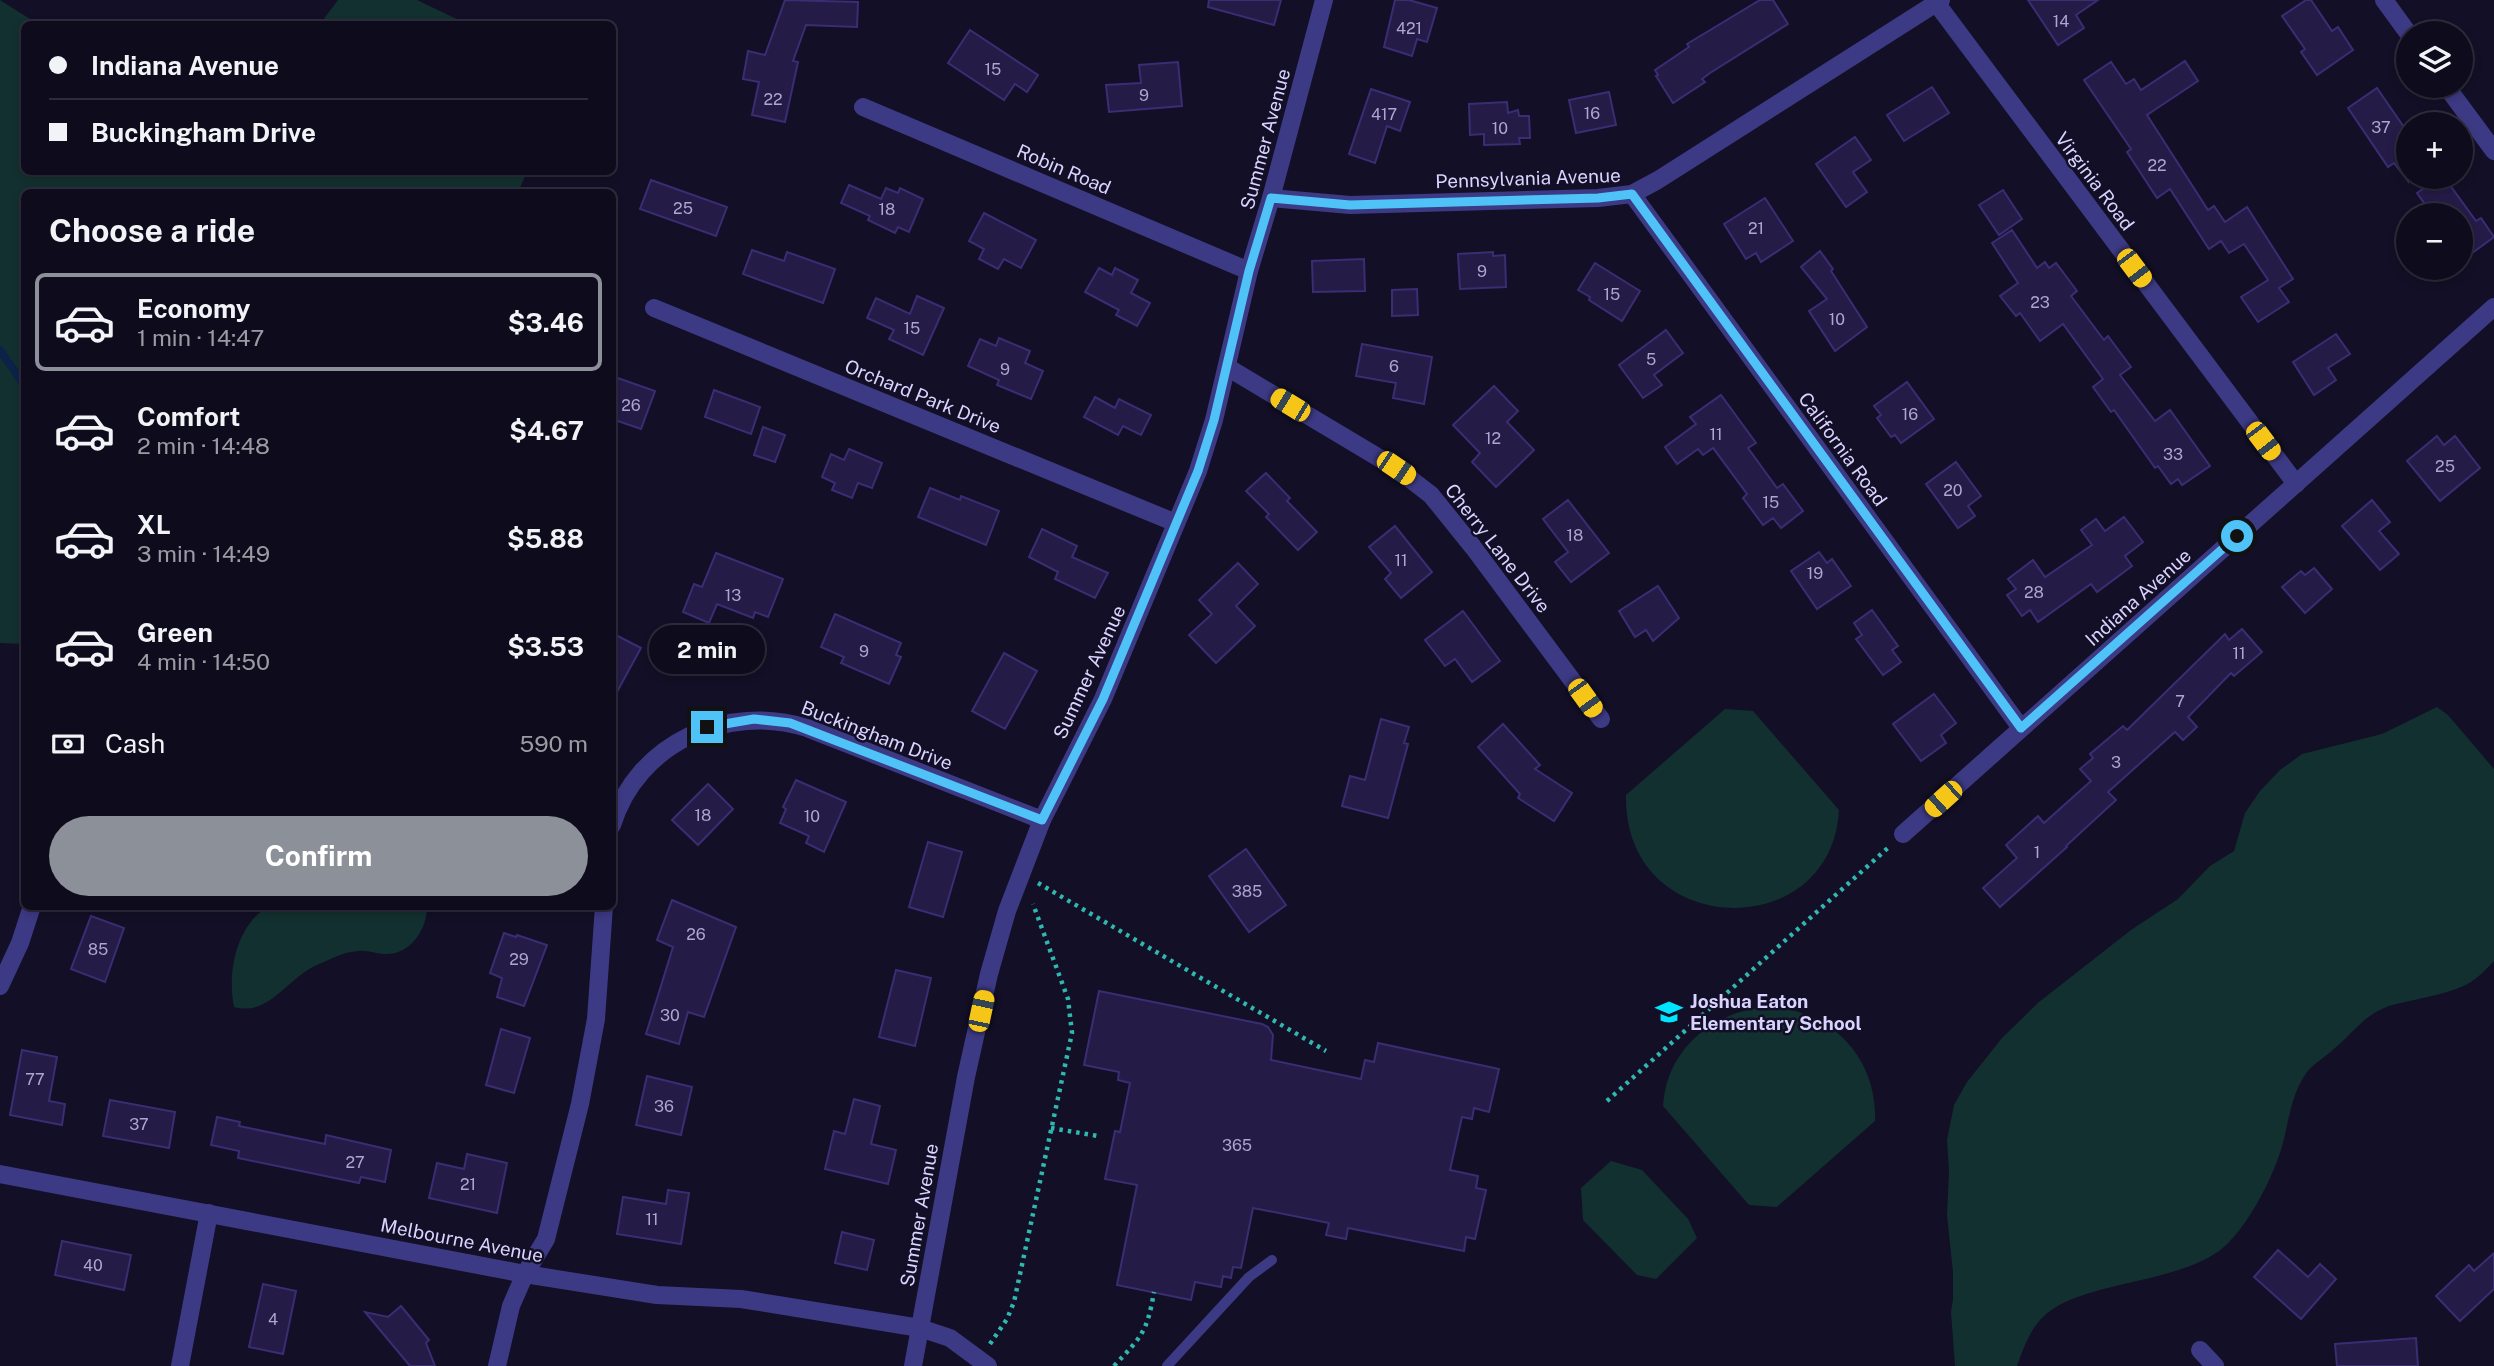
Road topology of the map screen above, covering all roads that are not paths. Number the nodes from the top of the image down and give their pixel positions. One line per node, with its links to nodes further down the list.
1 (1324, 0): 9 (street, Summer Avenue)
2 (2384, 0): 4 (street)
3 (1937, 1): 8 (street, Pennsylvania Avenue); 14 (street, Virginia Road)
4 (2399, 21)
5 (2455, 98): 7 (street)
6 (863, 107): 10 (street, Robin Road)
7 (2494, 151)
8 (1632, 194): 9 (street, Pennsylvania Avenue); 17 (street, California Road)
9 (1271, 198): 10 (street, Summer Avenue)
10 (1249, 271): 13 (street, Summer Avenue)
11 (2494, 307): 14 (street, Indiana Avenue)
12 (654, 308): 15 (street, Orchard Park Drive)
13 (1227, 367): 15 (street, Summer Avenue); 16 (street, Cherry Lane Drive)
14 (2295, 484): 17 (street, Indiana Avenue)
15 (1176, 523): 19 (street, Summer Avenue)
16 (1601, 719)
17 (2021, 728): 20 (street, Indiana Avenue)
18 (616, 816): 19 (street, Buckingham Drive)
19 (1042, 820): 28 (street, Summer Avenue)
20 (1903, 834)
21 (31, 910): 23 (street)
22 (604, 910): 27 (street)
23 (0, 986)
24 (0, 1174): 25 (street, Melbourne Avenue)
25 (209, 1213): 27 (street, Melbourne Avenue); 31 (street)
26 (1272, 1260): 34 (lane)
27 (524, 1274): 28 (street, Melbourne Avenue); 32 (street)
28 (920, 1328): 30 (street, Melbourne Avenue); 33 (street, Summer Avenue)
29 (2200, 1350): 35 (street)
30 (984, 1363)
31 (180, 1366)
32 (497, 1366)
33 (913, 1366)
34 (1167, 1366)
35 (2215, 1366)

